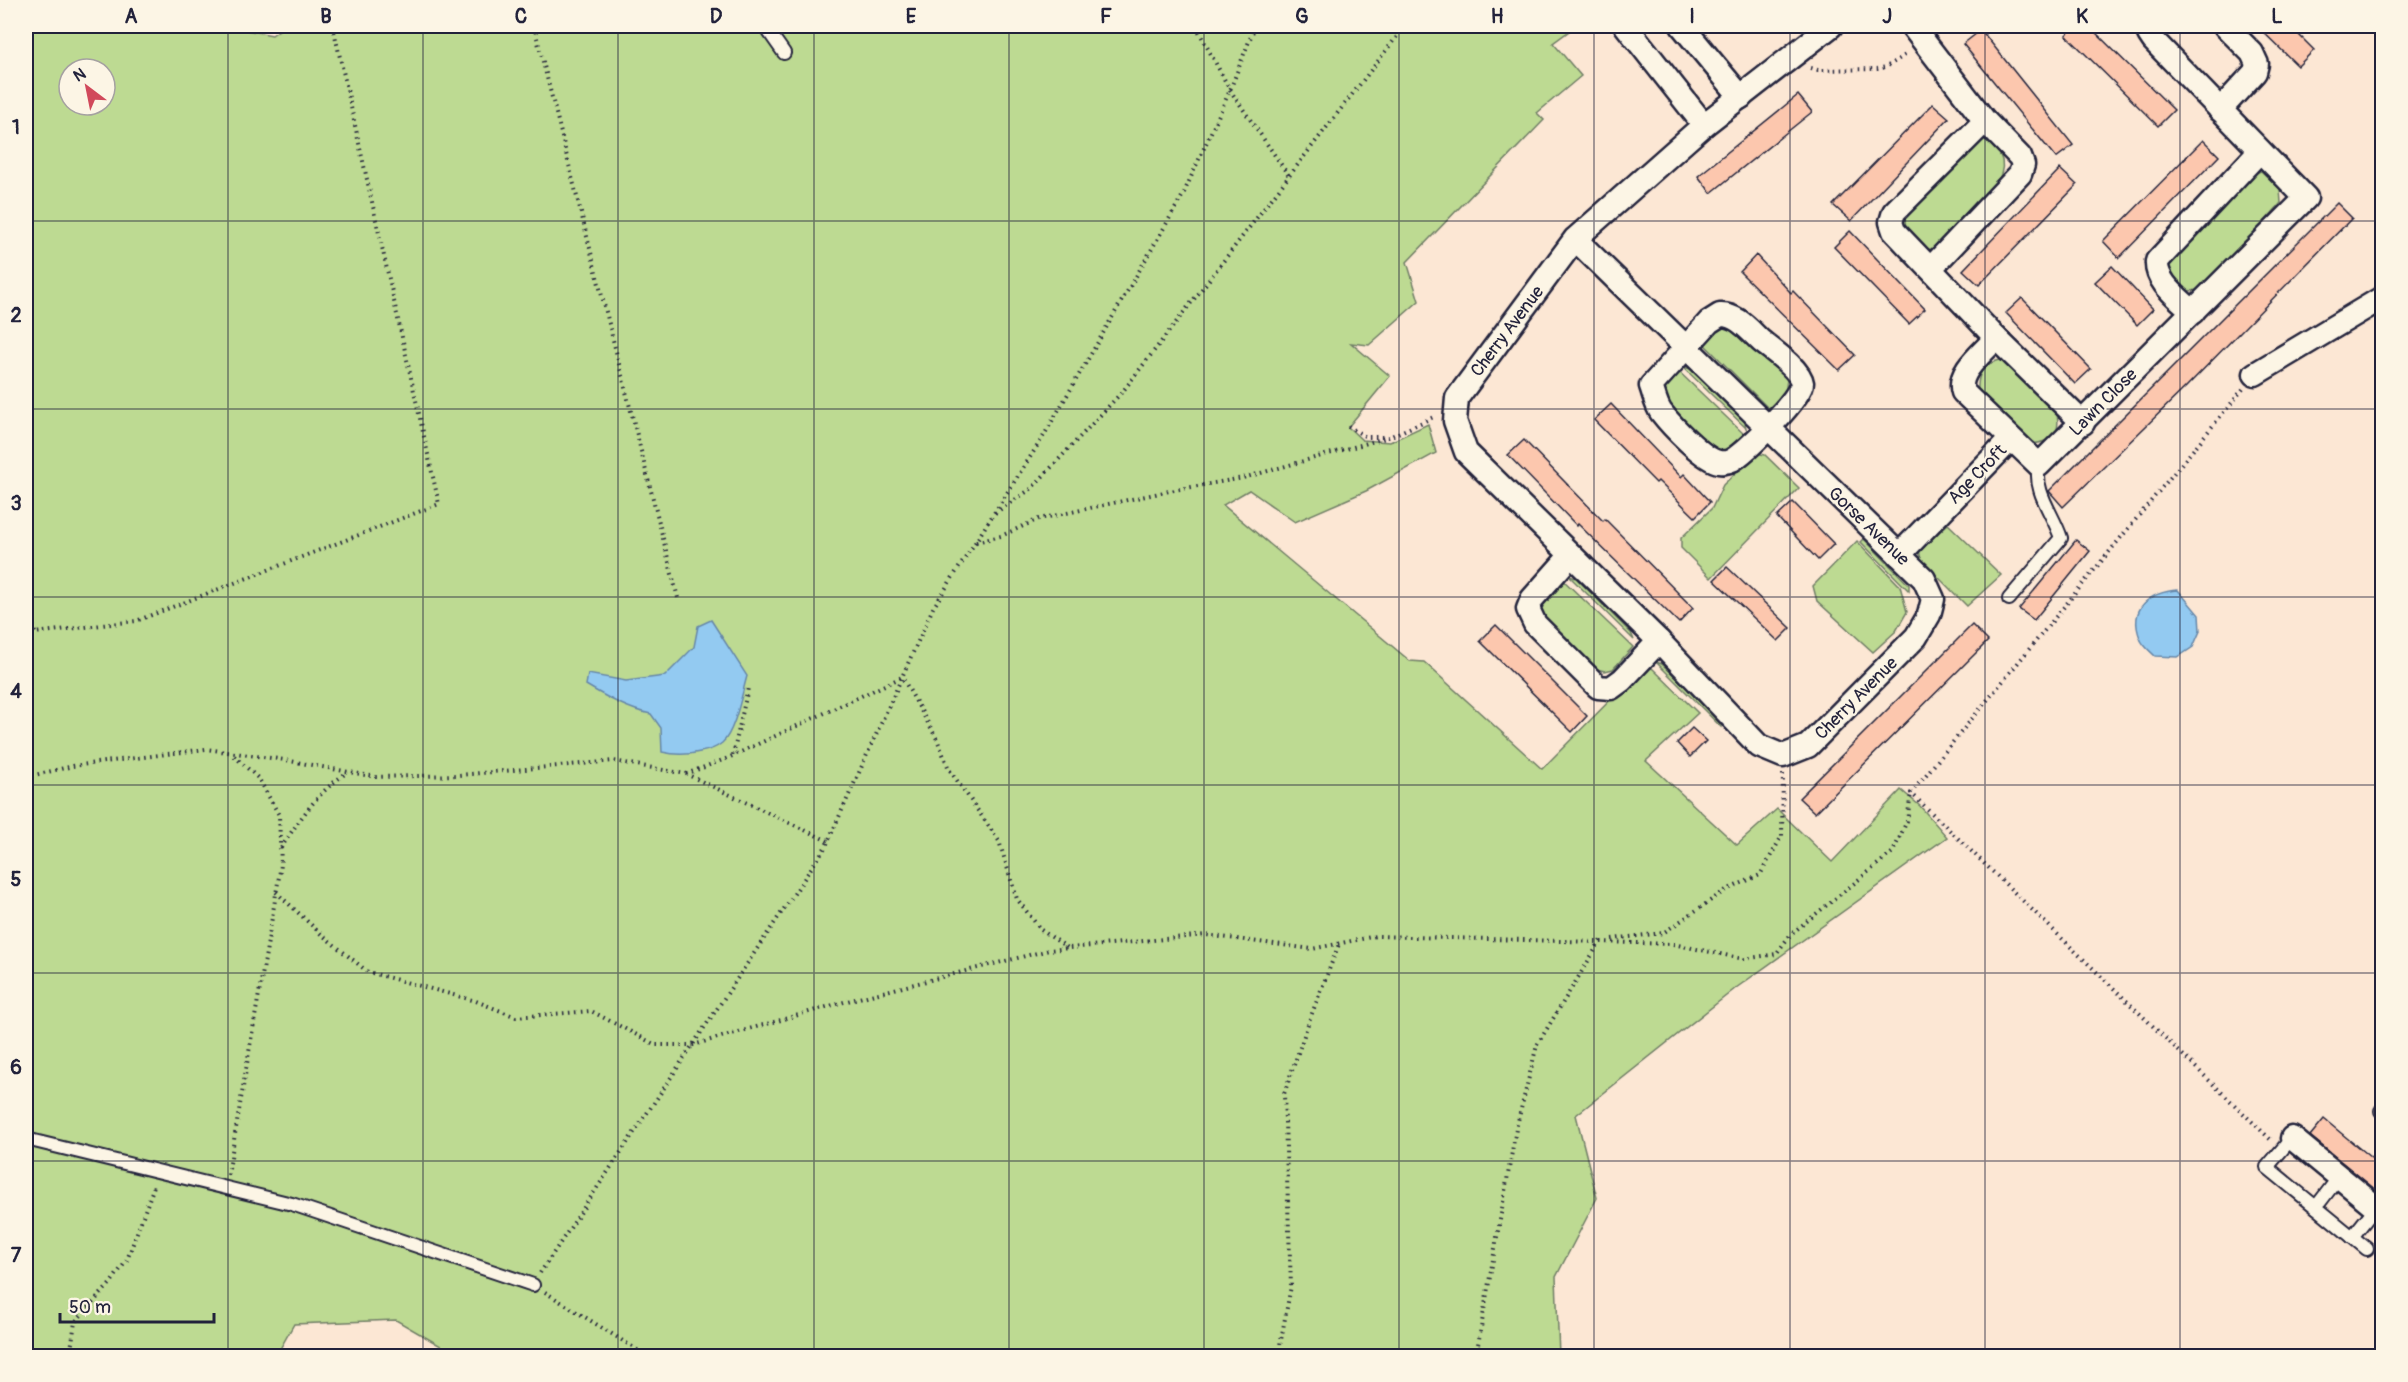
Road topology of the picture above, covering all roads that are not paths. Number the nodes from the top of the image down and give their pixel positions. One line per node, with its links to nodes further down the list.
1 (765, 26): 8 (lane)
2 (1626, 26): 12 (street)
3 (1682, 26): 9 (street)
4 (1831, 26): 9 (street, Cherry Avenue)
5 (2149, 26): 10 (street, Lawn Close)
6 (2225, 26): 10 (street)
7 (1918, 33): 11 (street)
8 (784, 53)
9 (1741, 97): 12 (street, Cherry Avenue)
10 (2220, 110): 13 (street, Lawn Close)
11 (1985, 121): 15 (street); 15 (street)
12 (1704, 125): 14 (street, Cherry Avenue)
13 (2260, 151): 17 (street); 17 (street, Lawn Close)
14 (1575, 239): 19 (street, Gorse Avenue); 25 (street, Cherry Avenue)
15 (1931, 268): 18 (street)
16 (2382, 298): 20 (street)
17 (2193, 312): 21 (street, Lawn Close)
18 (1996, 338): 21 (street); 23 (street, Age Croft)
19 (1685, 349): 22 (street, Gorse Avenue); 22 (street); 22 (street)
20 (2255, 374)
21 (2083, 423): 24 (street, Lawn Close)
22 (1767, 428): 26 (street, Gorse Avenue)
23 (2011, 439): 24 (street); 26 (street, Age Croft)
24 (2039, 465): 27 (lane)
25 (1571, 555): 29 (street); 29 (street)
26 (1899, 555): 28 (street, Gorse Avenue)
27 (2009, 599)
28 (1916, 637): 29 (street, Cherry Avenue)
29 (1659, 641)
30 (26, 1139): 37 (lane)
31 (2286, 1144): 32 (street); 33 (lane)
32 (2339, 1177): 33 (lane); 34 (street)
33 (2316, 1207): 35 (lane)
34 (2379, 1209): 35 (lane)
35 (2352, 1237): 36 (lane)
36 (2367, 1249)
37 (533, 1285)

